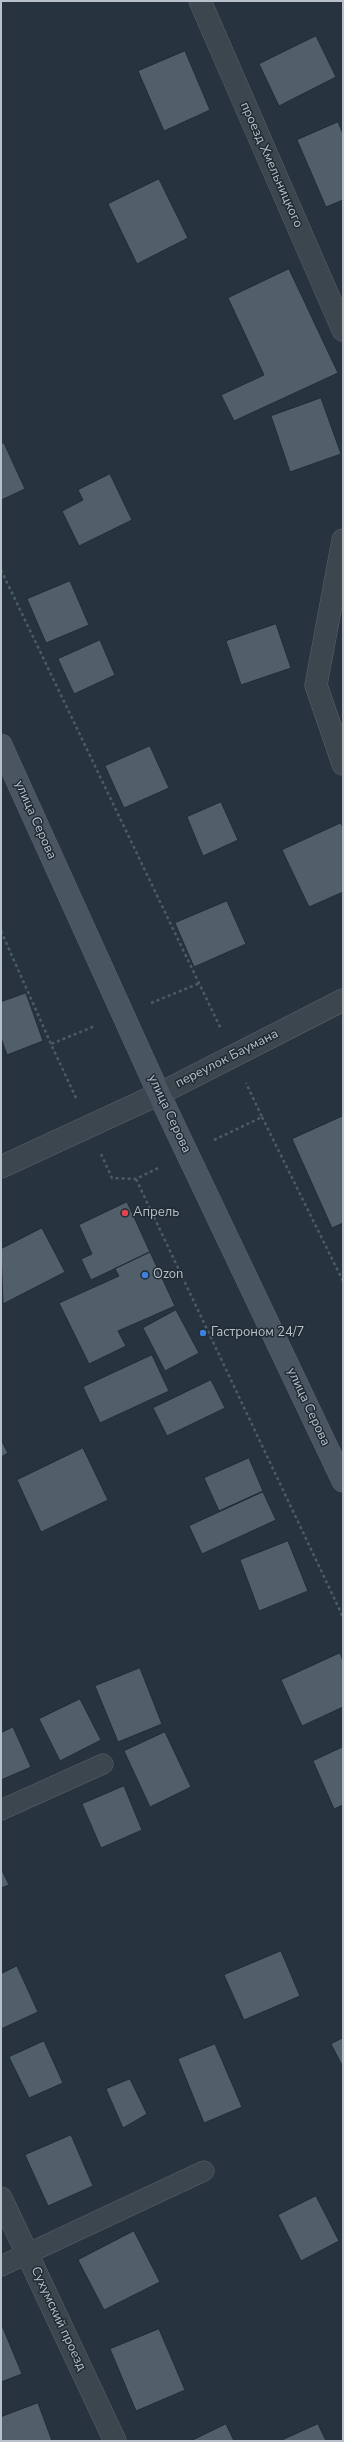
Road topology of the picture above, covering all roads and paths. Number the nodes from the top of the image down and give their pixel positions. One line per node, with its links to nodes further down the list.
1 (200, 1): 2 (street, проезд Хмельницкого)
2 (343, 330)
3 (343, 540): 6 (street)
4 (1, 570): 8 (path)
5 (1, 745): 11 (main road, улица Серова)
6 (343, 764)
7 (1, 931): 10 (path)
8 (200, 983)
9 (343, 1000): 11 (street, переулок Баумана)
10 (51, 1044)
11 (159, 1094): 13 (street, переулок Баумана); 16 (main road, улица Серова)
12 (262, 1117): 15 (path)
13 (1, 1167)
14 (136, 1179): 17 (path)
15 (343, 1281)
16 (343, 1481)
17 (343, 1617)
18 (103, 1764): 19 (lane)
19 (1, 1810)
20 (204, 2171): 22 (lane)
21 (1, 2198): 22 (street, Сухумский проезд)
22 (27, 2254): 23 (lane); 24 (street, Сухумский проезд)
23 (1, 2266)
24 (115, 2441)

